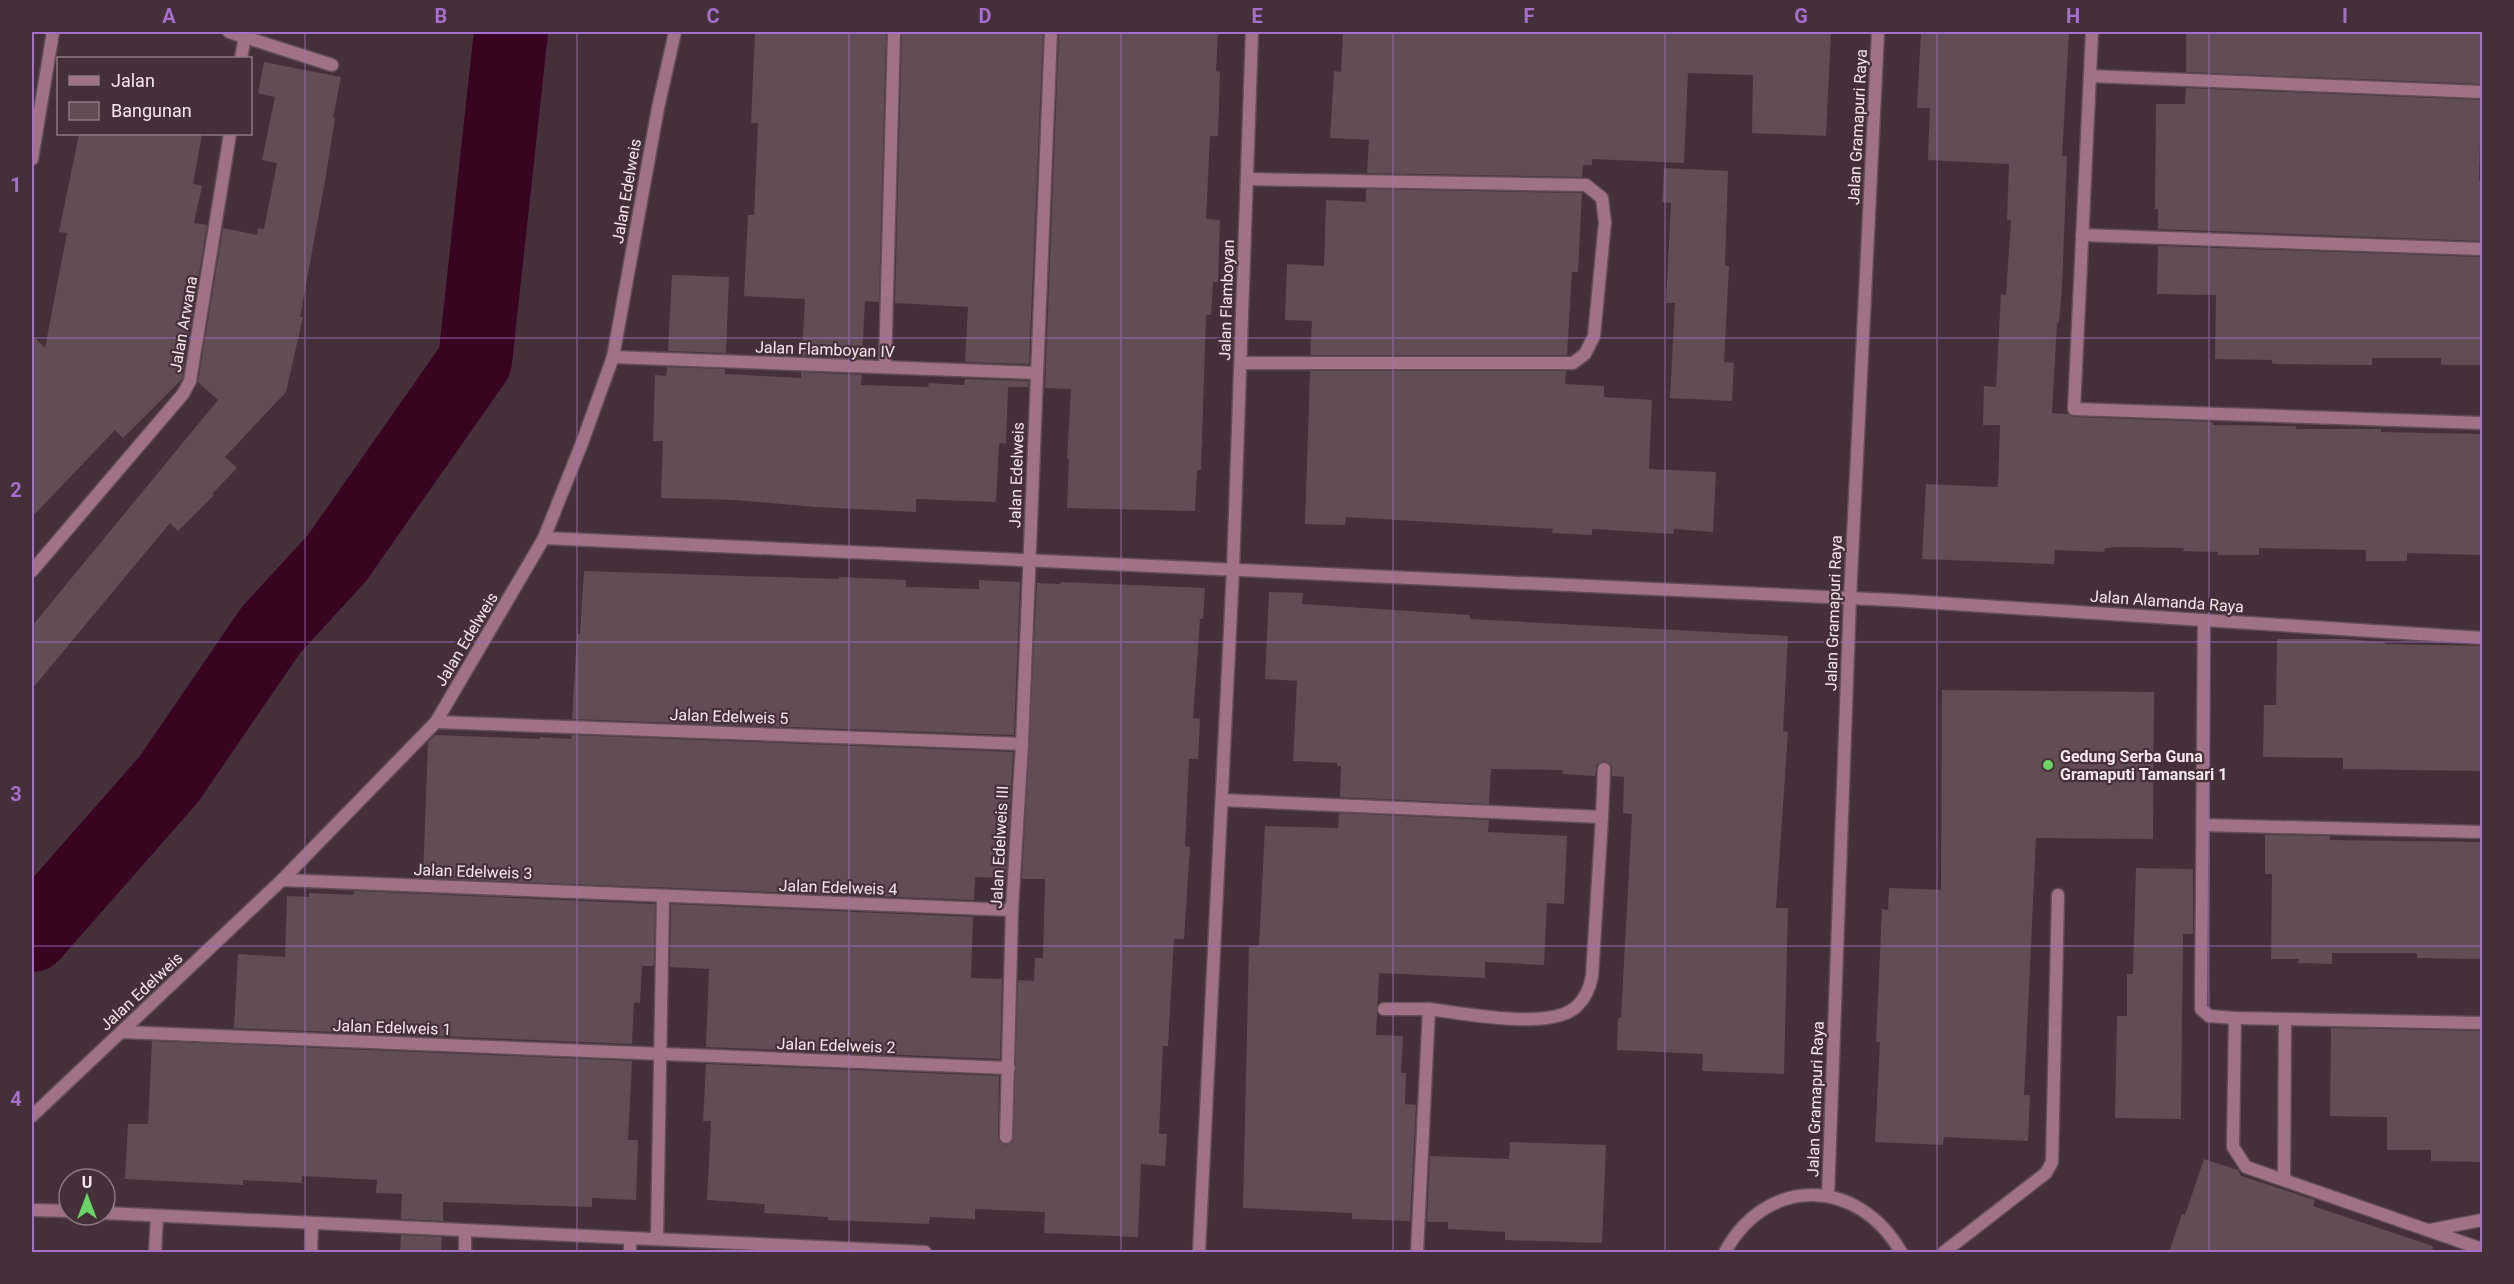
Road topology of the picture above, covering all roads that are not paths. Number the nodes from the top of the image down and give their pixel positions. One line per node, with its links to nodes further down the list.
1 (53, 32): 15 (street)
2 (229, 32): 9 (street)
3 (675, 32): 19 (street, Jalan Edelweis)
4 (894, 32): 21 (street)
5 (1051, 32): 22 (street, Jalan Edelweis)
6 (1252, 32): 16 (street, Jalan Flamboyan)
7 (1878, 32): 28 (street, Jalan Gramapuri Raya)
8 (2092, 32): 12 (street)
9 (245, 37): 10 (street); 11 (street)
10 (241, 57)
11 (332, 65)
12 (2090, 76): 13 (street); 17 (street)
13 (2482, 92)
14 (230, 135): 27 (street, Jalan Arwana)
15 (32, 159)
16 (1247, 179): 20 (street, Jalan Flamboyan); 20 (street)
17 (2082, 235): 18 (street); 23 (street)
18 (2482, 249)
19 (613, 357): 21 (street, Jalan Flamboyan IV); 24 (street, Jalan Edelweis)
20 (1240, 363): 26 (street, Jalan Flamboyan)
21 (885, 367): 22 (street, Jalan Flamboyan IV)
22 (1037, 373): 25 (street, Jalan Edelweis)
23 (2482, 423)
24 (544, 538): 25 (street, Jalan Alamanda Raya); 31 (street, Jalan Edelweis)
25 (1029, 560): 26 (street, Jalan Alamanda Raya); 32 (street, Jalan Edelweis III)
26 (1233, 570): 28 (street, Jalan Alamanda Raya); 34 (street, Jalan Flamboyan)
27 (32, 571)
28 (1850, 598): 29 (street, Jalan Alamanda Raya); 53 (street, Jalan Gramapuri Raya)
29 (2204, 620): 30 (street, Jalan Alamanda Raya); 36 (street)
30 (2482, 638)
31 (436, 722): 32 (street, Jalan Edelweis 5); 38 (street, Jalan Edelweis)
32 (1022, 744): 41 (street, Jalan Edelweis III)
33 (1604, 769): 35 (street)
34 (1222, 800): 35 (street); 71 (street, Jalan Flamboyan)
35 (1602, 817): 43 (street)
36 (2203, 825): 37 (street); 44 (street)
37 (2482, 832)
38 (282, 880): 40 (street, Jalan Edelweis 3); 47 (street, Jalan Edelweis)
39 (2058, 895): 75 (street)
40 (663, 896): 41 (street, Jalan Edelweis 4); 48 (street)
41 (1012, 910): 49 (street, Jalan Edelweis III)
42 (1384, 1010): 43 (street)
43 (1429, 1010): 72 (street)
44 (2235, 1018): 45 (street); 52 (street)
45 (2285, 1019): 46 (street); 52 (street)
46 (2482, 1023)
47 (122, 1032): 48 (street, Jalan Edelweis 1); 50 (street, Jalan Edelweis)
48 (661, 1055): 49 (street, Jalan Edelweis 2); 63 (street)
49 (1009, 1068): 51 (street, Jalan Edelweis III)
50 (32, 1116)
51 (1006, 1137)
52 (2284, 1180): 61 (street)
53 (1828, 1196): 73 (street); 74 (street)
54 (32, 1210): 55 (street)
55 (57, 1211)
56 (117, 1214): 57 (street)
57 (157, 1216): 59 (street); 66 (street)
58 (2482, 1221): 61 (street)
59 (312, 1223): 60 (street); 67 (street)
60 (465, 1230): 62 (street); 68 (street)
61 (2428, 1230): 64 (street)
62 (630, 1239): 63 (street); 69 (street)
63 (657, 1239): 65 (street)
64 (2482, 1249)
65 (805, 1250): 70 (street)
66 (155, 1252)
67 (310, 1252)
68 (465, 1252)
69 (630, 1252)
70 (925, 1252)
71 (1198, 1252)
72 (1417, 1252)
73 (1725, 1252)
74 (1901, 1252)
75 (1944, 1252)

